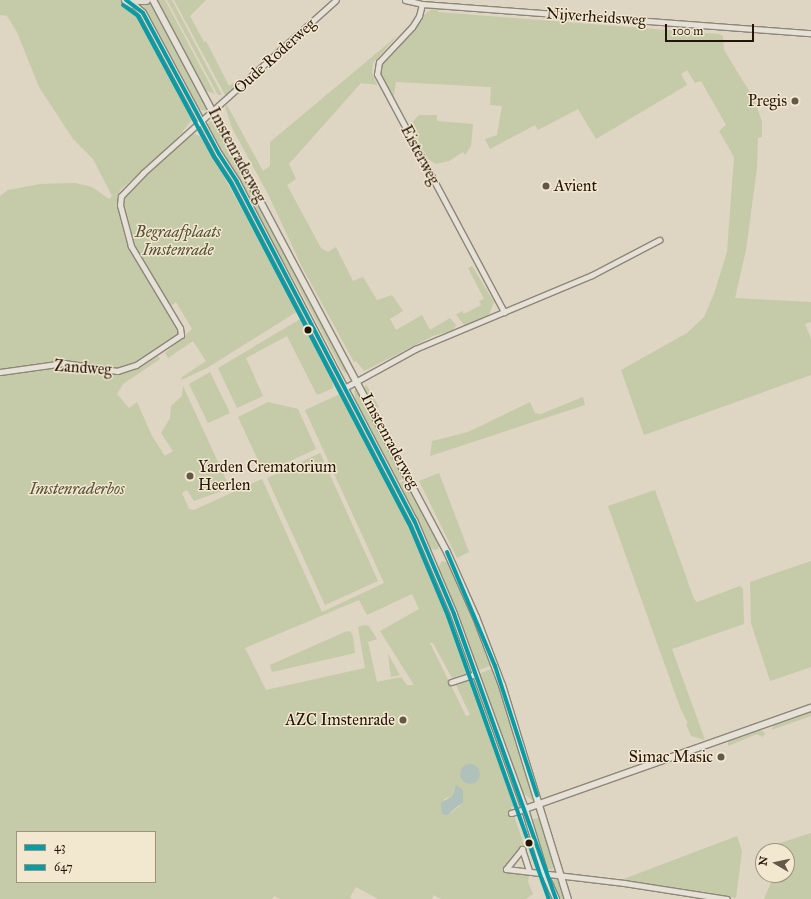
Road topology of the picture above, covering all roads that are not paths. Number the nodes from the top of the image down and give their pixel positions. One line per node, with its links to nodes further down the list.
1 (126, 0): 5 (main road)
2 (146, 0): 5 (main road)
3 (336, 0): 9 (street, Oude Roderweg)
4 (405, 0): 7 (street, Nijverheidsweg)
5 (134, 2): 10 (street, Imstenraderweg)
6 (156, 2): 9 (street, Imstenraderweg)
7 (422, 4): 8 (street, Nijverheidsweg); 12 (street, Eisterweg)
8 (811, 33)
9 (213, 111): 10 (street, Oude Roderweg); 14 (street, Imstenraderweg)
10 (201, 122): 13 (street, Zandweg); 15 (street, Imstenraderweg)
11 (659, 240): 12 (street)
12 (504, 312): 14 (street)
13 (0, 372)
14 (358, 381): 15 (street); 19 (street, Imstenraderweg)
15 (346, 387): 16 (street, Imstenraderweg)
16 (476, 674): 17 (street); 20 (street, Imstenraderweg)
17 (451, 682)
18 (811, 708): 19 (street)
19 (540, 804): 20 (street); 24 (street, Imstenraderweg)
20 (525, 809): 21 (street); 23 (street, Imstenraderweg)
21 (511, 813)
22 (529, 871): 22 (street); 23 (street)
23 (545, 874): 24 (street); 25 (street, Imstenraderweg)
24 (561, 875): 26 (street, Imstenraderweg); 27 (street)
25 (556, 899)
26 (568, 899)
27 (727, 899)

